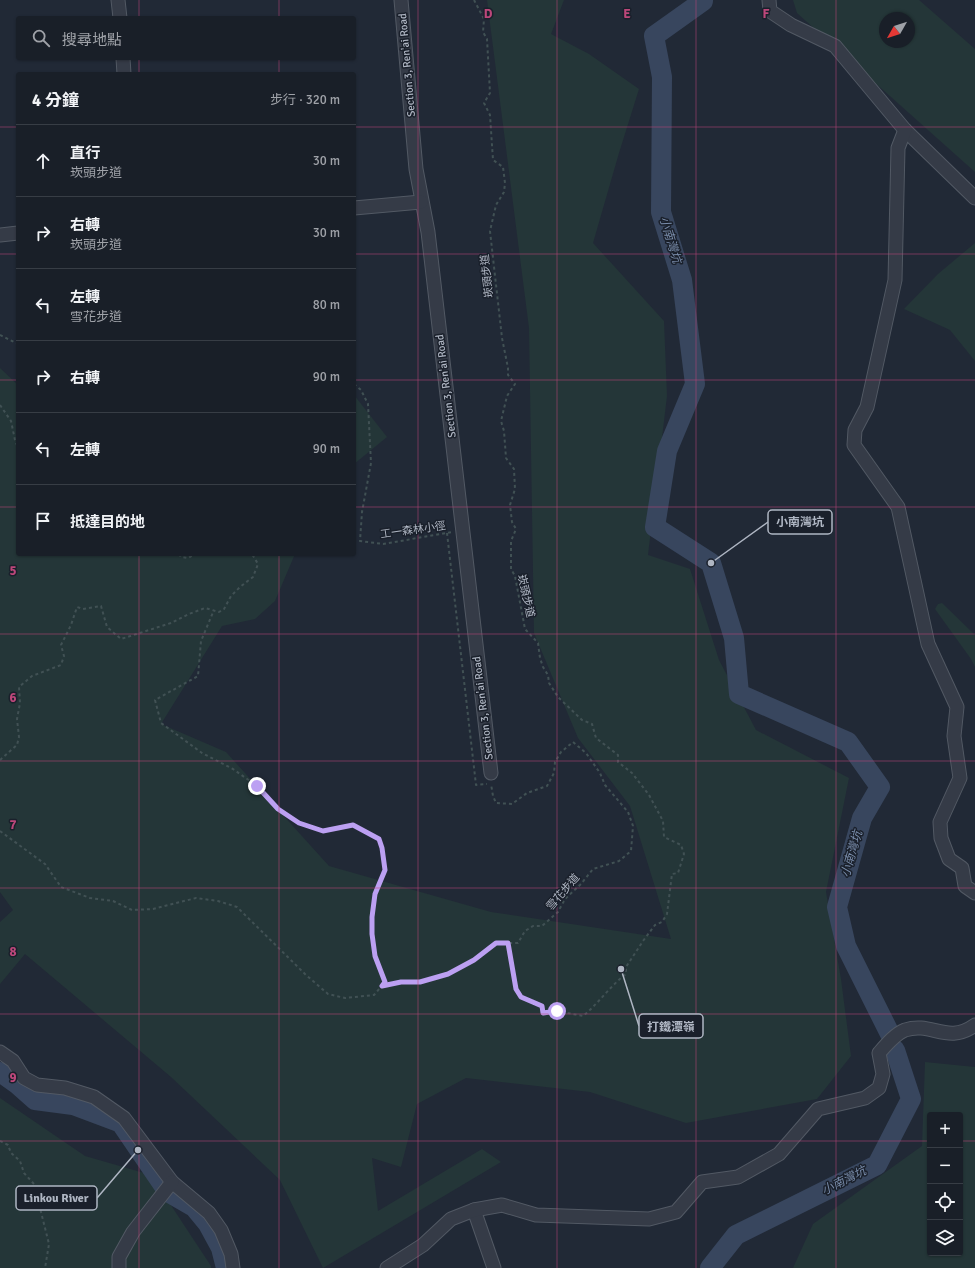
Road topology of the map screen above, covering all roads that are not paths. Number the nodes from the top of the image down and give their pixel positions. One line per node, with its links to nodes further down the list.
1 (118, 0): 4 (street)
2 (401, 0): 9 (street, Section 3, Ren'ai Road)
3 (769, 0): 7 (street)
4 (120, 16)
5 (123, 60): 6 (street)
6 (124, 72)
7 (905, 130): 8 (street); 14 (street)
8 (975, 198)
9 (421, 202): 10 (street); 13 (street, Section 3, Ren'ai Road)
10 (356, 208)
11 (16, 233): 12 (street)
12 (0, 235)
13 (491, 778)
14 (975, 893)
15 (975, 1025): 18 (street)
16 (0, 1052): 17 (street)
17 (172, 1182): 19 (street); 20 (street)
18 (474, 1210): 21 (street); 22 (street)
19 (120, 1268)
20 (233, 1268)
21 (387, 1268)
22 (494, 1268)

